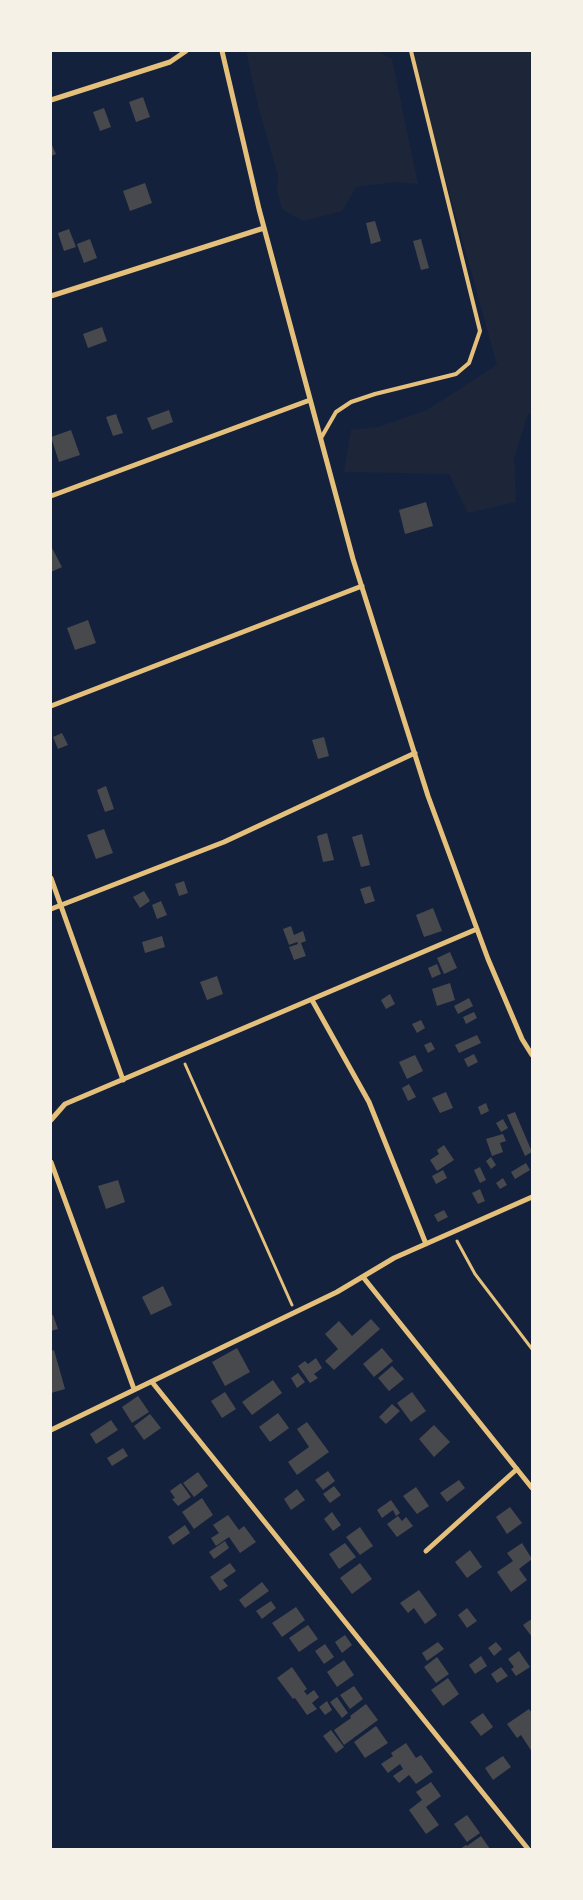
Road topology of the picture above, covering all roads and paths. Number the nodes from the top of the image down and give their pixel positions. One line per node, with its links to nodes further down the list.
1 (186, 51): 4 (street)
2 (222, 51): 5 (street)
3 (411, 51): 8 (lane)
4 (51, 100)
5 (264, 228): 6 (street); 7 (street)
6 (51, 296)
7 (310, 400): 8 (street); 9 (street)
8 (321, 438): 10 (street)
9 (51, 496)
10 (362, 586): 11 (street); 12 (street)
11 (51, 706)
12 (415, 753): 14 (street); 16 (street)
13 (51, 878): 14 (street)
14 (61, 905): 15 (street); 20 (street)
15 (51, 909)
16 (477, 929): 17 (street); 19 (street)
17 (312, 1000): 18 (street); 25 (street)
18 (181, 1055): 20 (street); 27 (path)
19 (532, 1055)
20 (123, 1080): 21 (street)
21 (51, 1120)
22 (51, 1162): 30 (street)
23 (532, 1197): 24 (street)
24 (452, 1232): 25 (street); 28 (path)
25 (426, 1244): 26 (street)
26 (363, 1277): 27 (street); 32 (street)
27 (296, 1312): 29 (street)
28 (532, 1349)
29 (152, 1382): 30 (street); 35 (street)
30 (134, 1389): 31 (street)
31 (51, 1430)
32 (517, 1469): 33 (street); 34 (street)
33 (532, 1488)
34 (426, 1551)
35 (528, 1849)

